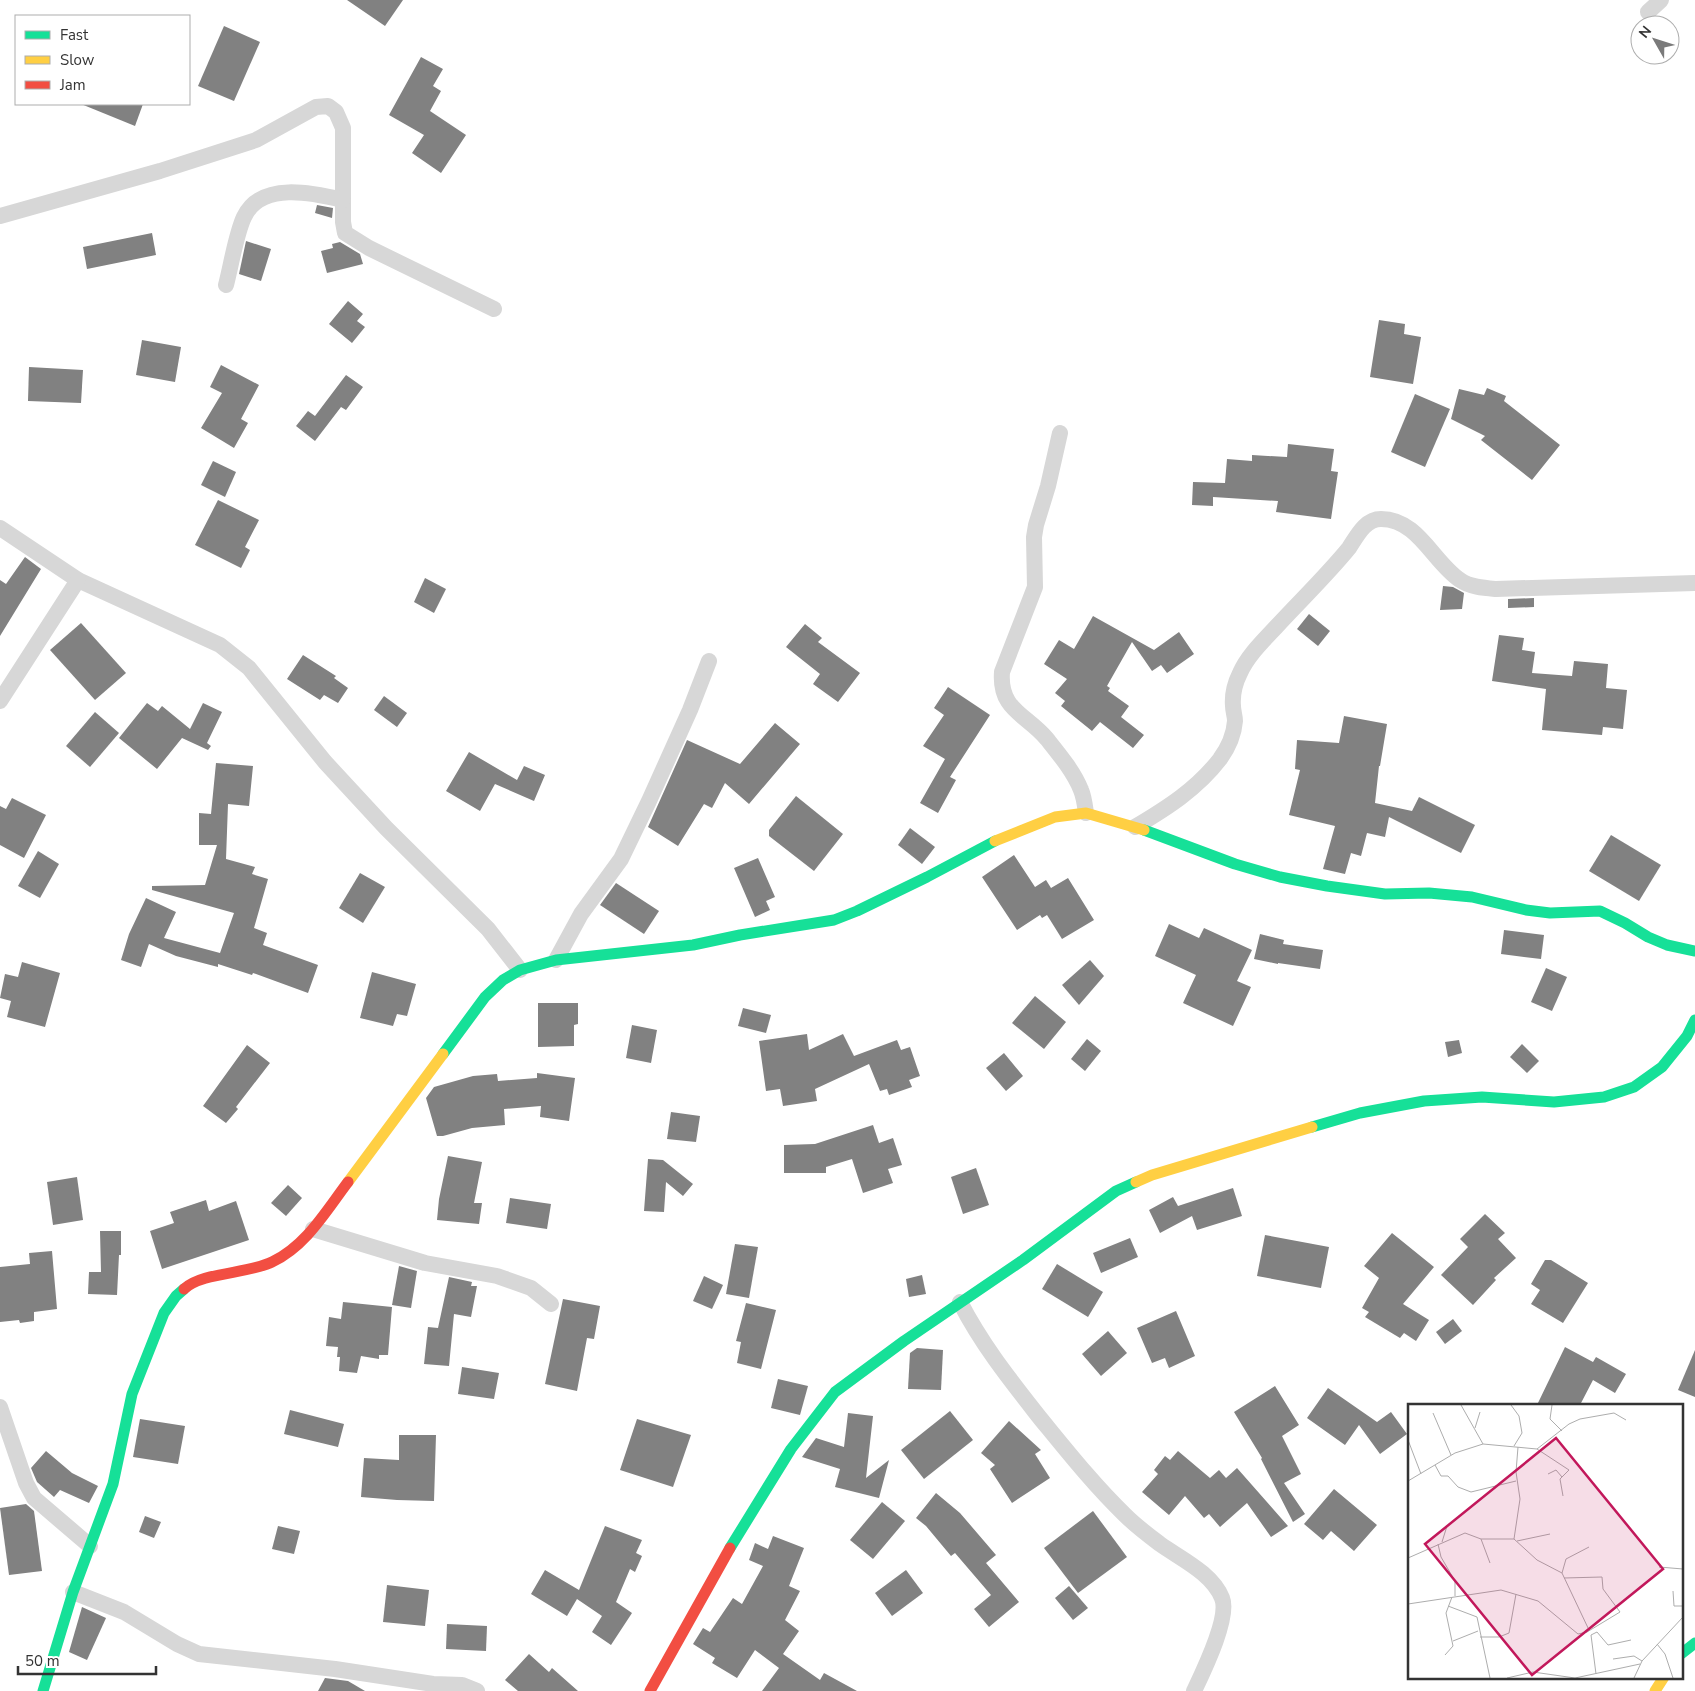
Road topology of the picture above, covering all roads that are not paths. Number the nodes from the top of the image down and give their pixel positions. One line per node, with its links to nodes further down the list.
1 (1661, 0): 2 (street)
2 (1648, 12)
3 (343, 200): 4 (street); 5 (street); 6 (street)
4 (0, 216)
5 (226, 285)
6 (494, 309)
7 (1060, 433): 13 (street)
8 (0, 528): 9 (street)
9 (78, 580): 12 (street); 17 (street)
10 (1695, 583): 14 (street)
11 (709, 660): 16 (street)
12 (0, 701)
13 (1086, 813): 14 (street); 16 (street)
14 (1135, 827): 15 (street)
15 (1695, 951)
16 (556, 960): 17 (street)
17 (520, 970): 19 (street)
18 (1695, 1020): 20 (street)
19 (314, 1229): 21 (street); 23 (street)
20 (960, 1302): 30 (street); 31 (street)
21 (552, 1304)
22 (0, 1407): 23 (street)
23 (90, 1546): 24 (street)
24 (73, 1592): 28 (street); 29 (street)
25 (1695, 1643): 26 (street)
26 (1682, 1653)
27 (1663, 1678): 32 (street)
28 (42, 1691)
29 (477, 1691)
30 (650, 1691)
31 (1194, 1691)
32 (1655, 1691)

